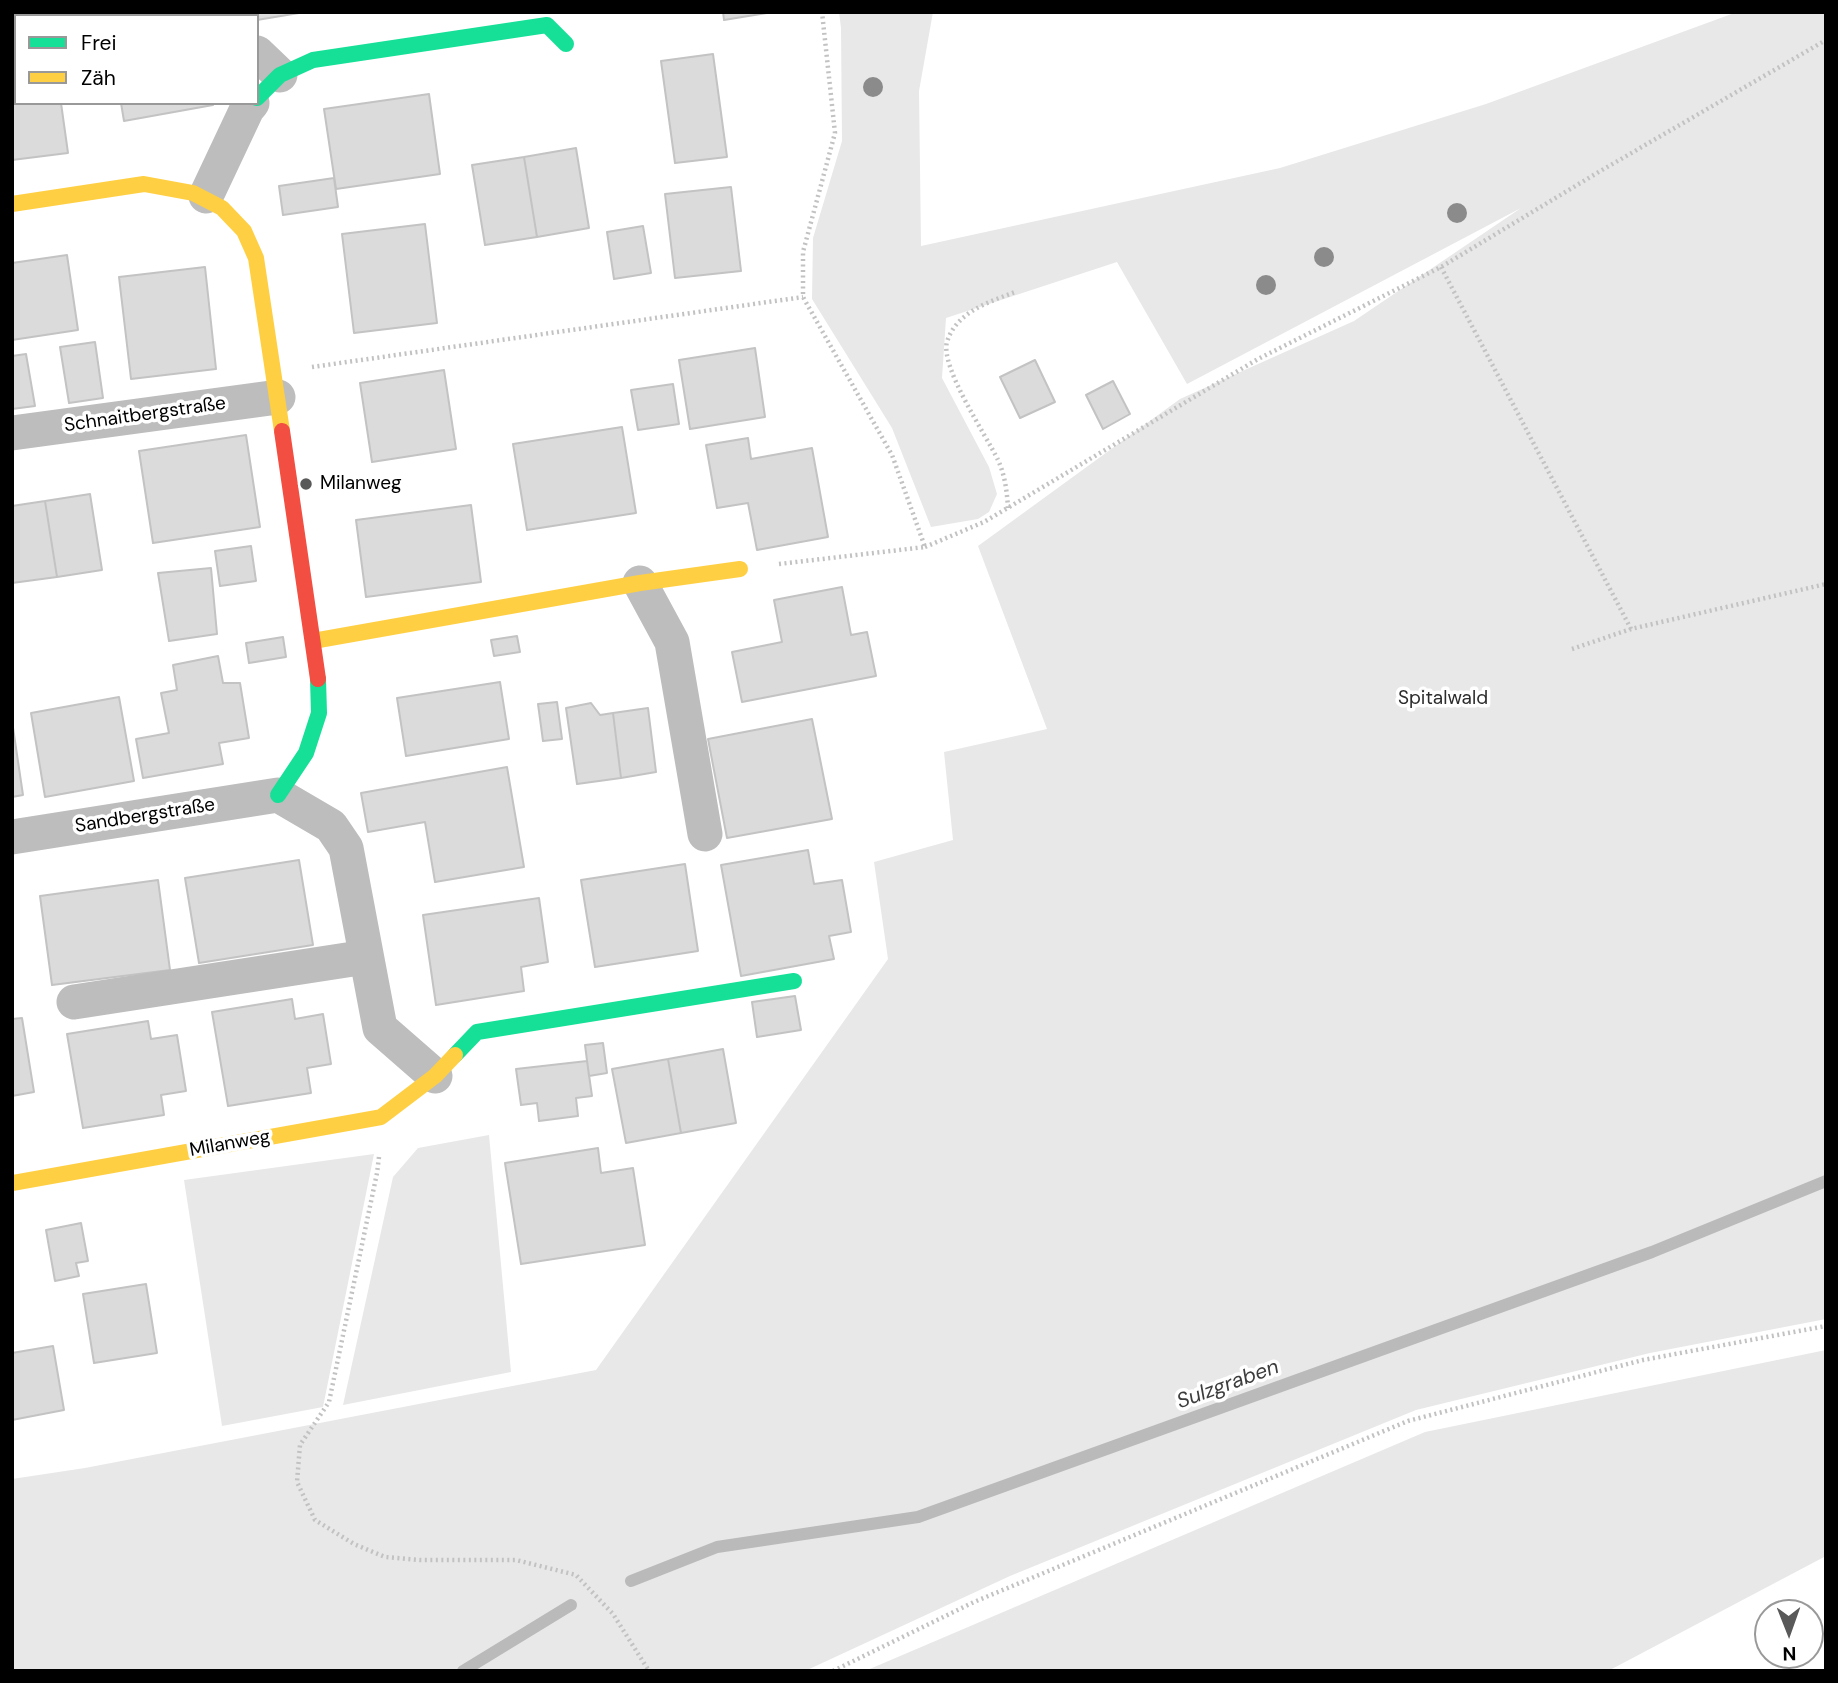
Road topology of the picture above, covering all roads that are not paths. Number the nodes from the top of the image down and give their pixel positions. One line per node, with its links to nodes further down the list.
1 (566, 44): 2 (street)
2 (265, 75)
3 (250, 105): 4 (street)
4 (206, 196): 5 (street); 6 (street)
5 (12, 204)
6 (276, 384): 7 (street, Schnaitbergstraße); 10 (street)
7 (12, 433)
8 (740, 569): 9 (street)
9 (640, 583): 10 (street); 12 (street)
10 (313, 641): 11 (street)
11 (278, 795): 13 (street, Sandbergstraße); 14 (street)
12 (705, 834)
13 (12, 837)
14 (366, 957): 16 (street); 17 (street)
15 (794, 981): 17 (street, Milanweg)
16 (74, 1002)
17 (435, 1076): 18 (street, Milanweg)
18 (12, 1183)

